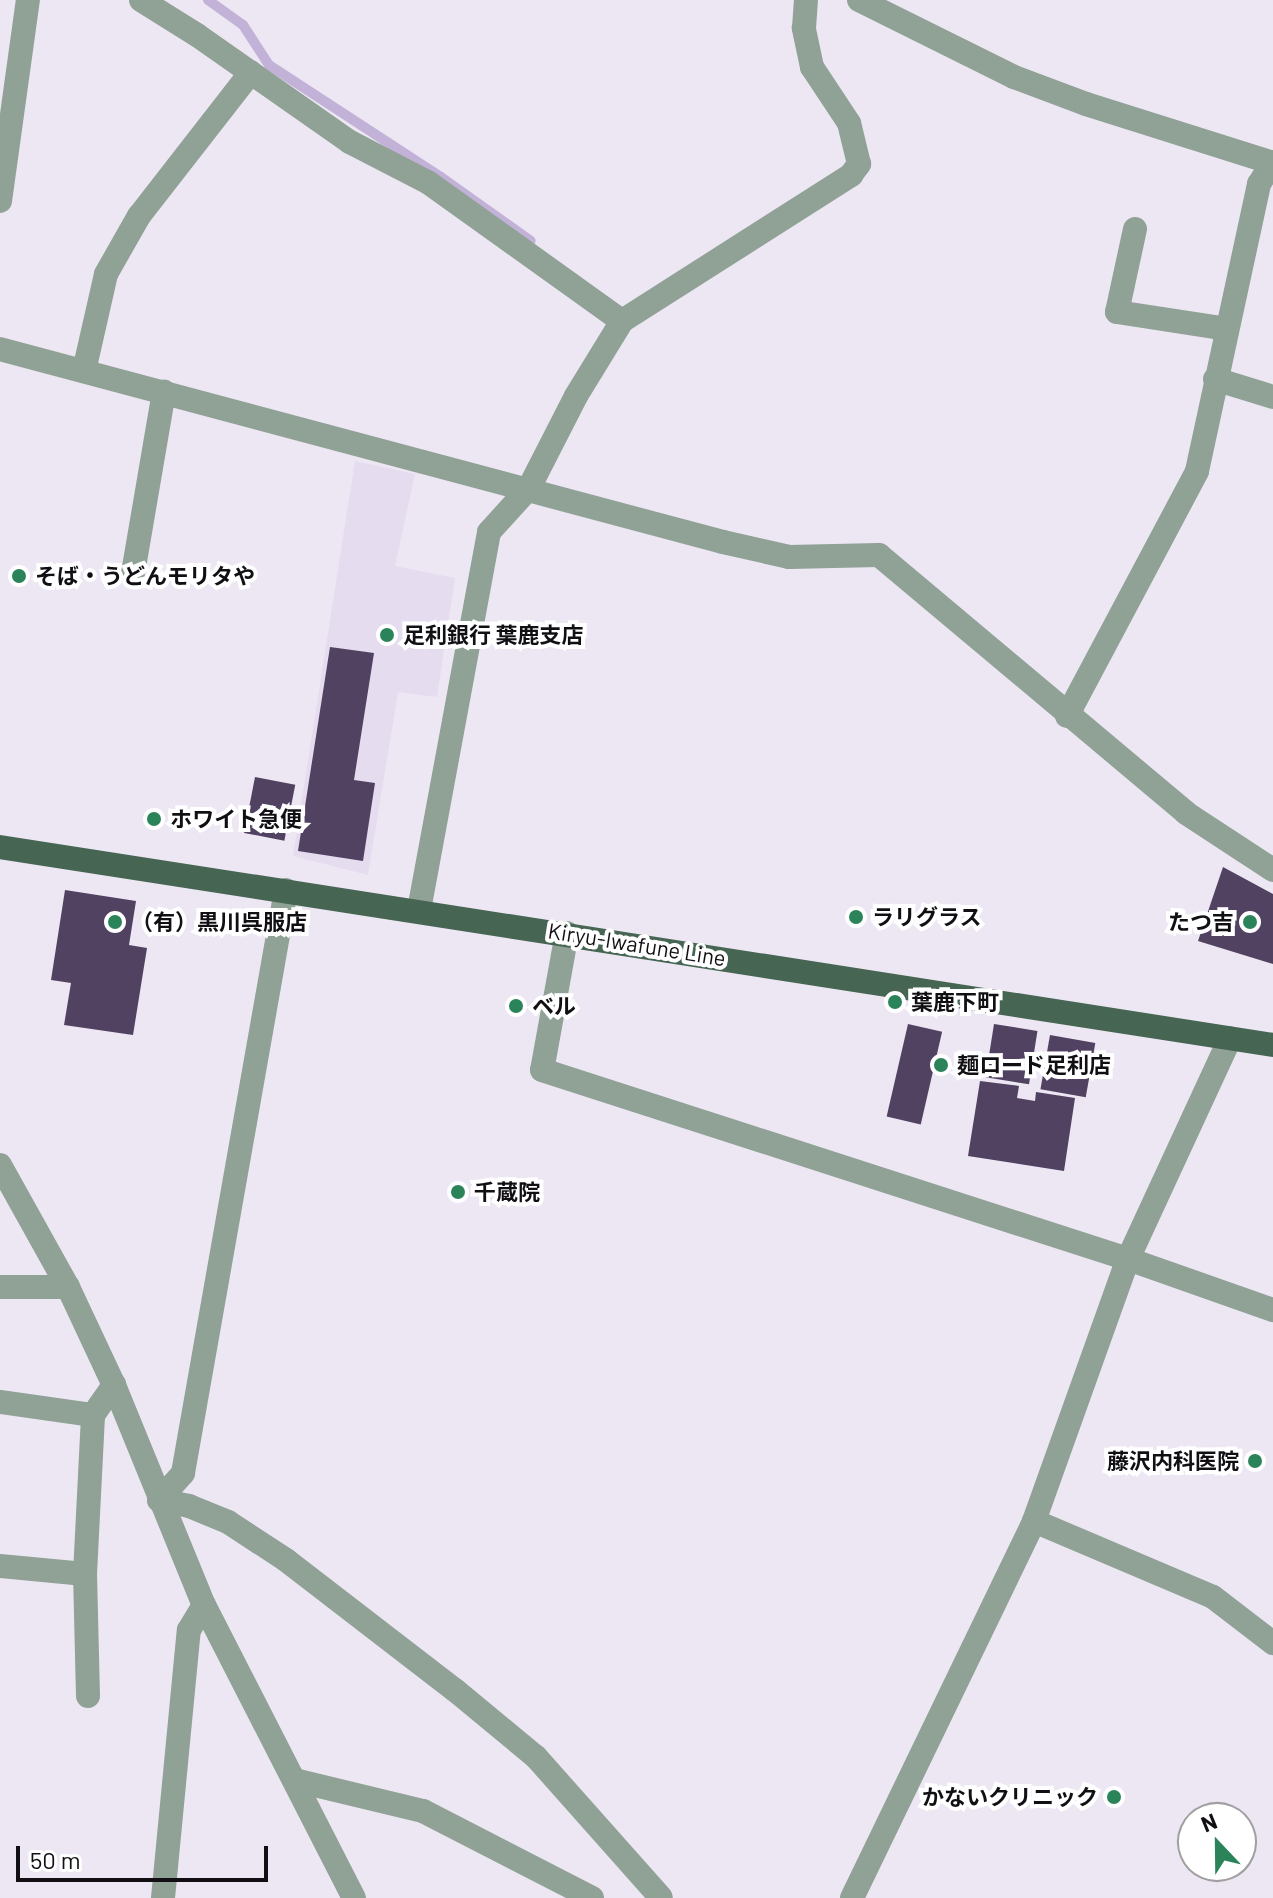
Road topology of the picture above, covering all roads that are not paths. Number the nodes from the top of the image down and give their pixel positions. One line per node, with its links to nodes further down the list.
1 (28, 0): 7 (street)
2 (141, 0): 5 (street)
3 (806, 0): 9 (street)
4 (859, 0): 6 (street)
5 (251, 72): 9 (street); 12 (street)
6 (1273, 162): 10 (street)
7 (0, 201)
8 (1135, 229): 10 (street)
9 (622, 321): 16 (street)
10 (1227, 329): 13 (street)
11 (0, 349): 12 (street)
12 (84, 371): 14 (street)
13 (1215, 379): 15 (street); 18 (street)
14 (164, 392): 16 (street); 17 (street)
15 (1273, 397)
16 (529, 488): 18 (street); 22 (street)
17 (133, 573)
18 (1067, 716): 20 (street)
19 (0, 847): 21 (main road, Kiryu-Iwafune Line)
20 (1273, 870)
21 (286, 890): 22 (main road, Kiryu-Iwafune Line); 34 (street)
22 (419, 910): 23 (main road, Kiryu-Iwafune Line)
23 (567, 933): 24 (main road, Kiryu-Iwafune Line); 27 (street)
24 (1230, 1038): 25 (main road, Kiryu-Iwafune Line); 27 (street)
25 (1273, 1045)
26 (0, 1165): 29 (street)
27 (1128, 1259): 30 (street); 35 (street)
28 (0, 1287): 29 (street)
29 (68, 1287): 31 (street)
30 (1273, 1310)
31 (114, 1385): 33 (street); 34 (street)
32 (0, 1402): 33 (street)
33 (93, 1415): 37 (street)
34 (159, 1500): 38 (street); 45 (street)
35 (1034, 1521): 39 (street); 46 (street)
36 (0, 1566): 37 (street)
37 (85, 1574): 40 (street)
38 (204, 1605): 41 (street); 42 (street)
39 (1273, 1643)
40 (88, 1696)
41 (294, 1780): 43 (street); 44 (street)
42 (163, 1898)
43 (354, 1898)
44 (592, 1898)
45 (661, 1898)
46 (852, 1898)

